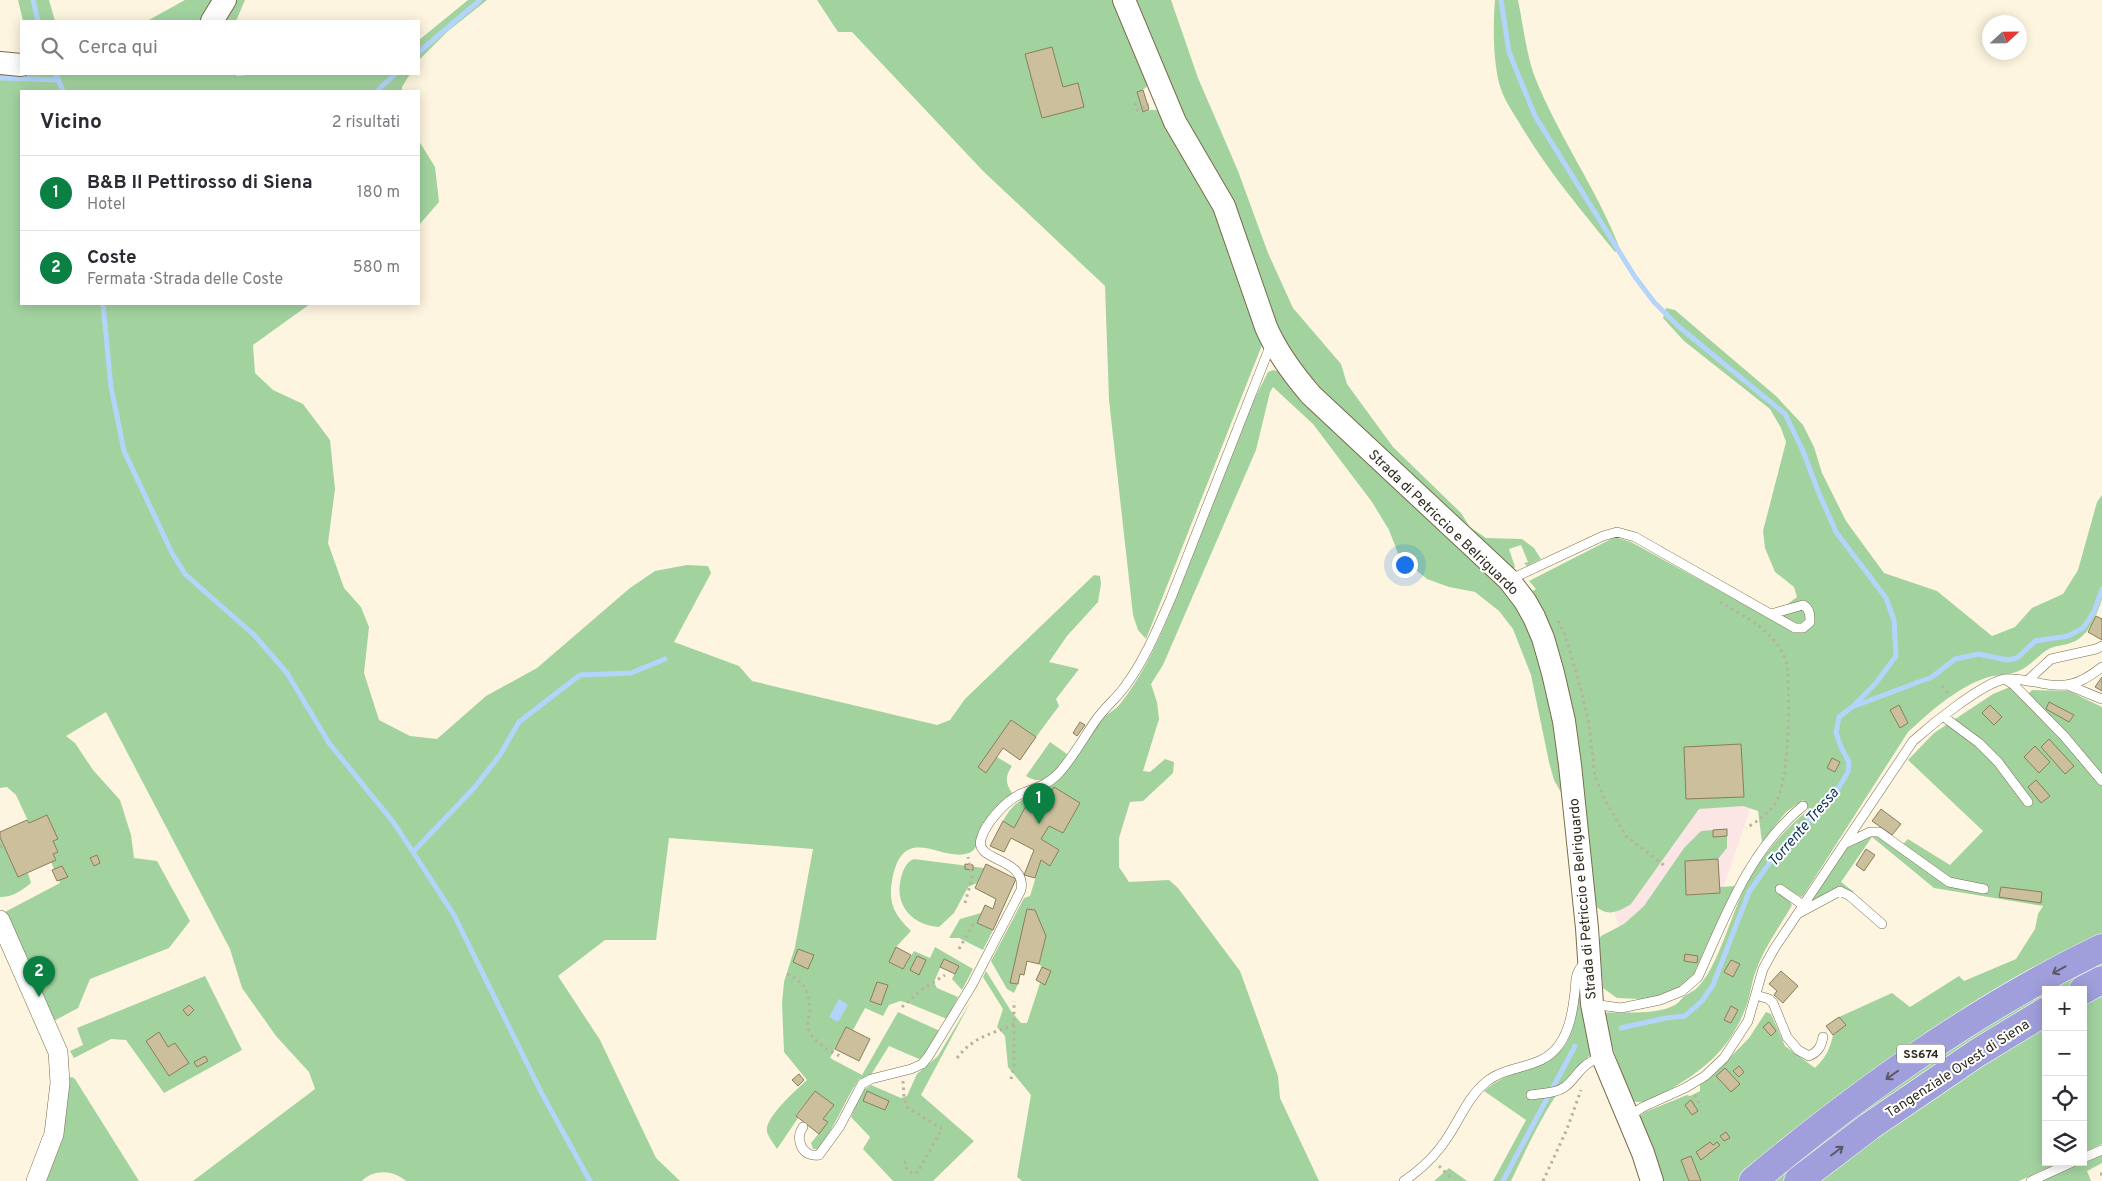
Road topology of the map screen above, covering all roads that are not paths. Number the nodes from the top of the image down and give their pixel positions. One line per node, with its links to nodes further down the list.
1 (226, 0): 3 (street)
2 (1124, 0): 6 (street, Strada di Petriccio e Belriguardo)
3 (213, 20)
4 (0, 64): 5 (street)
5 (20, 65)
6 (1272, 341): 7 (street, Strada di Petriccio e Belriguardo); 37 (lane)
7 (1509, 580): 8 (lane); 27 (street, Strada di Petriccio e Belriguardo)
8 (1770, 614)
9 (2102, 646): 12 (lane)
10 (2102, 668): 13 (lane)
11 (2005, 679): 12 (lane); 15 (lane); 16 (lane)
12 (2027, 681): 13 (lane)
13 (2070, 686): 14 (lane)
14 (2102, 699)
15 (1944, 716): 17 (lane); 19 (lane)
16 (2102, 780)
17 (2028, 802)
18 (1803, 806): 31 (lane)
19 (1843, 844): 21 (lane); 22 (lane)
20 (1780, 889): 22 (lane)
21 (1984, 889)
22 (1803, 905): 23 (lane)
23 (1796, 914): 25 (lane); 30 (lane)
24 (0, 920): 41 (street)
25 (1882, 924)
26 (2102, 948): 44 (highway, Tangenziale Ovest di Siena / SS674, one-way to 44)
27 (1588, 959): 31 (street, Strada di Petriccio e Belriguardo); 42 (lane)
28 (2102, 980): 29 (highway)
29 (2087, 988)
30 (1756, 995): 33 (lane); 36 (lane)
31 (1592, 1004): 36 (street, Strada di Petriccio e Belriguardo)
32 (2042, 1013): 45 (highway, Tangenziale Ovest di Siena / SS674, one-way to 32)
33 (1822, 1038)
34 (1592, 1061): 35 (lane)
35 (1535, 1094)
36 (1628, 1117): 43 (street, Strada di Petriccio e Belriguardo)
37 (803, 1127)
38 (2102, 1150): 39 (lane)
39 (2087, 1156)
40 (2064, 1166): 46 (lane)
41 (36, 1181)
42 (1404, 1181)
43 (1652, 1181)
44 (1753, 1181)
45 (1798, 1181)
46 (2031, 1181)

